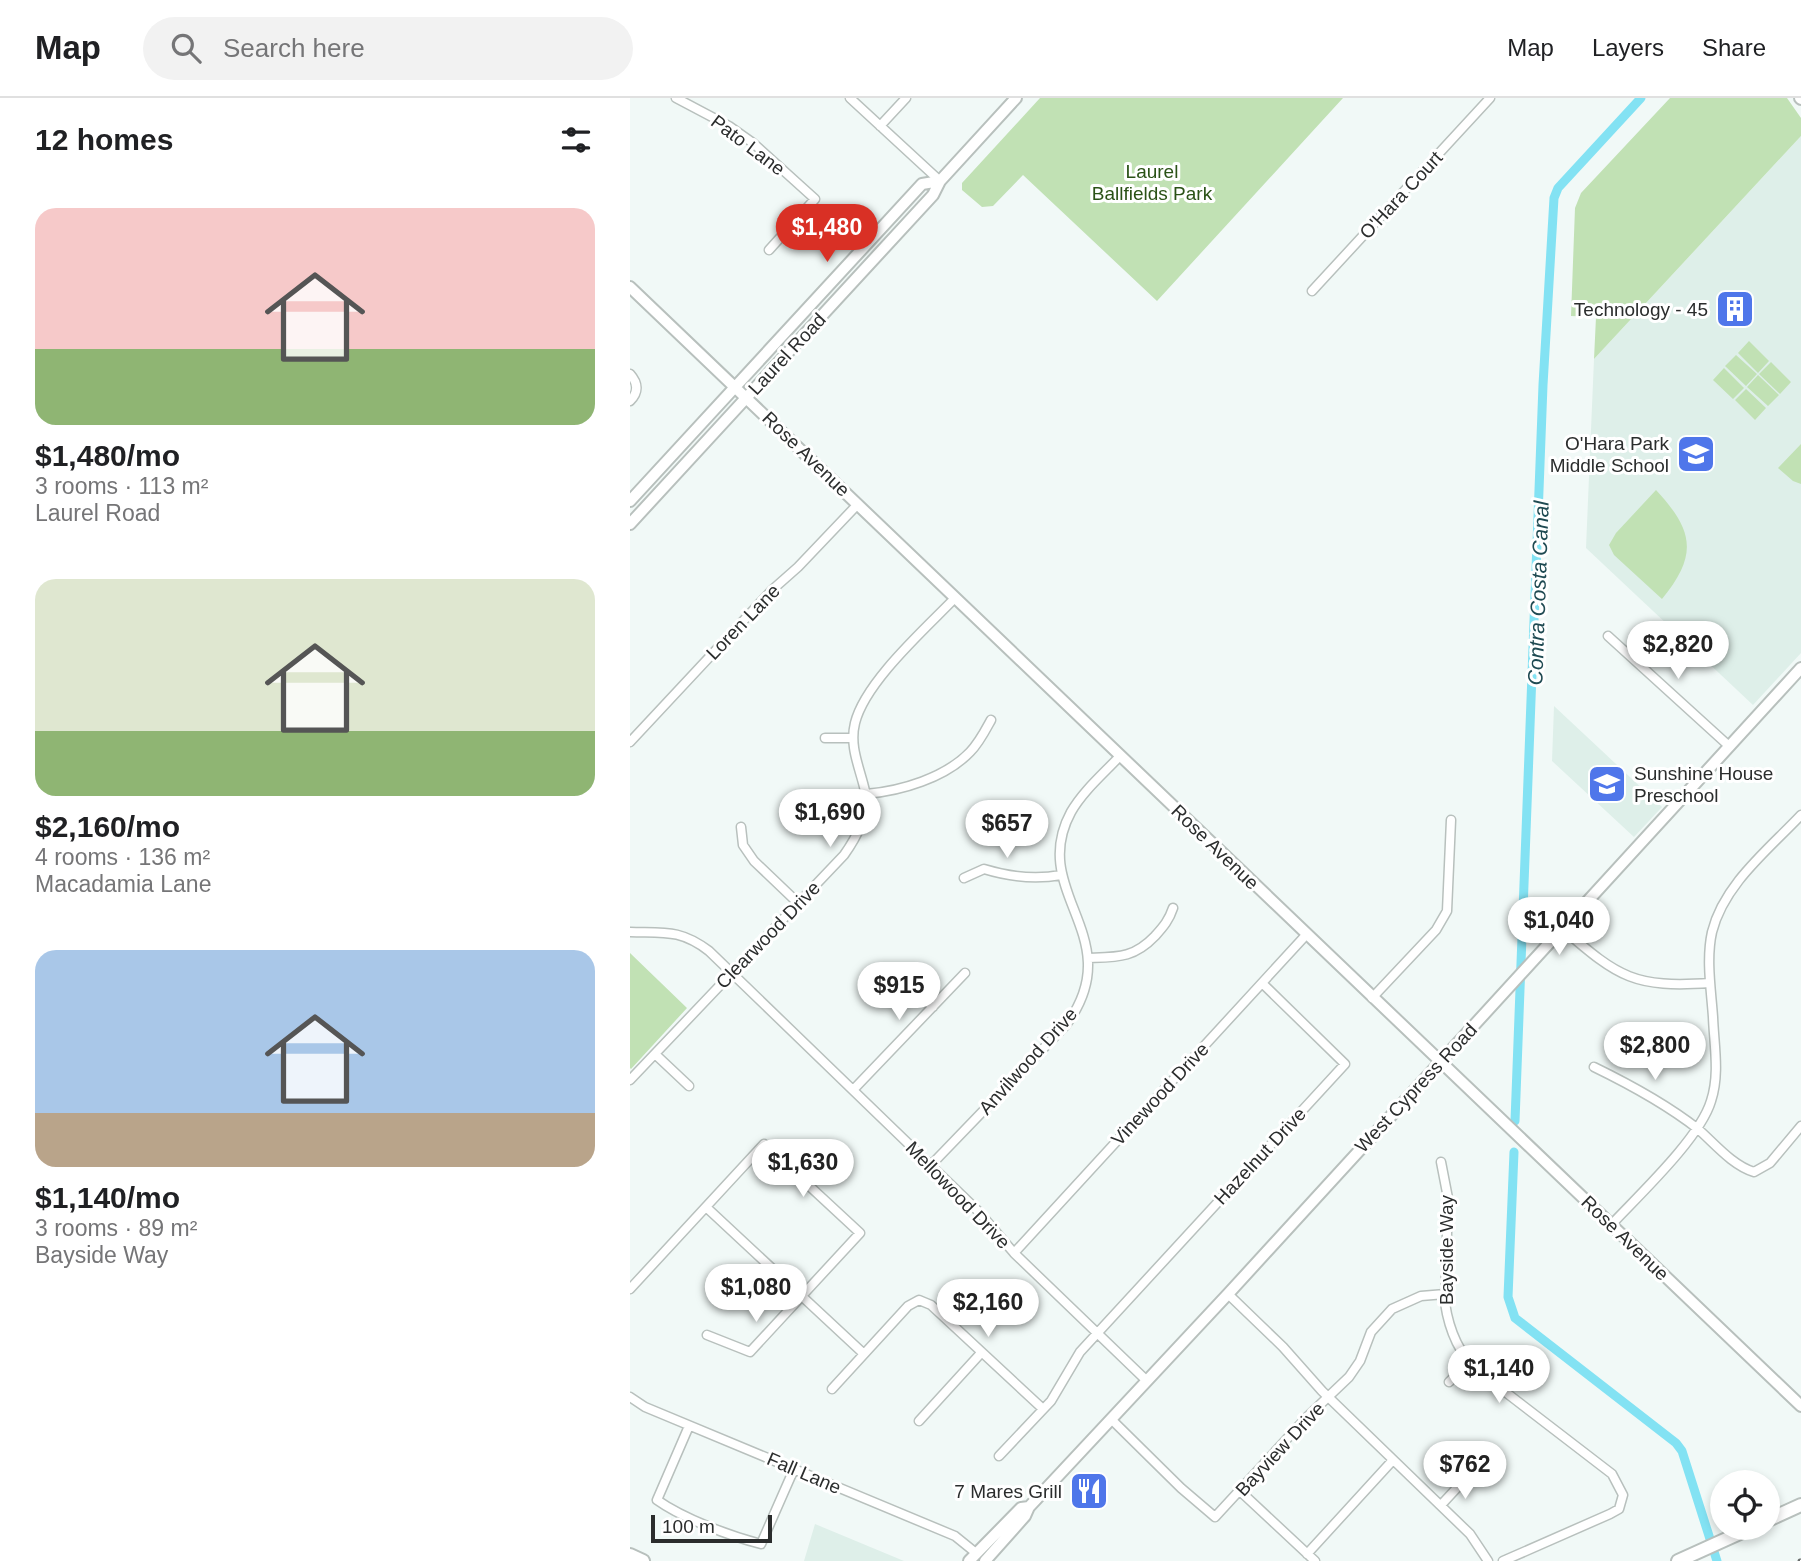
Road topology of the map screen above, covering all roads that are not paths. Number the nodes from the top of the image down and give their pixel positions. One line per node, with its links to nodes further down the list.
1 (676, 98): 8 (street, Pato Lane)
2 (850, 98): 6 (street)
3 (906, 98): 6 (street)
4 (1016, 98): 7 (street, Laurel Road)
5 (1490, 98): 10 (street, O'Hara Court)
6 (880, 126): 7 (street)
7 (940, 181): 12 (street, Laurel Road); 13 (street, Laurel Road)
8 (769, 250)
9 (630, 287): 12 (street, Rose Avenue)
10 (1312, 291)
11 (630, 374): 14 (street)
12 (736, 386): 13 (street, Rose Avenue); 15 (street, Laurel Road)
13 (747, 397): 16 (street, Rose Avenue); 17 (street, Laurel Road)
14 (630, 401)
15 (630, 501)
16 (858, 504): 18 (street, Rose Avenue); 24 (street, Loren Lane)
17 (630, 524)
18 (955, 598): 23 (street, Clearwood Drive); 26 (street, Rose Avenue)
19 (1608, 636): 25 (street)
20 (1801, 668): 25 (street, West Cypress Road)
21 (991, 720): 27 (street)
22 (825, 738): 23 (street)
23 (853, 738): 27 (street, Clearwood Drive)
24 (630, 742)
25 (1728, 746): 35 (street, West Cypress Road)
26 (1120, 756): 31 (street, Anvilwood Drive); 37 (street, Rose Avenue)
27 (866, 794): 33 (street, Clearwood Drive)
28 (1801, 815): 43 (street)
29 (1451, 820): 44 (street)
30 (741, 827): 33 (street)
31 (1061, 875): 32 (street); 38 (street, Anvilwood Drive)
32 (964, 878)
33 (798, 903): 40 (street, Clearwood Drive)
34 (1172, 908): 38 (street)
35 (1563, 929): 43 (street); 47 (street, West Cypress Road)
36 (630, 932): 40 (street, Mellowood Drive)
37 (1306, 935): 42 (street, Vinewood Drive); 44 (street, Rose Avenue)
38 (1088, 958): 55 (street, Anvilwood Drive)
39 (893, 969): 45 (street)
40 (732, 973): 46 (street, Clearwood Drive); 51 (street, Mellowood Drive)
41 (965, 974): 45 (street)
42 (1262, 983): 58 (street, Vinewood Drive); 63 (street, Hazelnut Drive)
43 (1710, 983): 53 (street)
44 (1372, 998): 47 (street, Rose Avenue)
45 (933, 1007): 51 (street)
46 (655, 1054): 49 (street, Clearwood Drive); 50 (street)
47 (1440, 1062): 57 (street, Rose Avenue); 60 (street, West Cypress Road)
48 (1594, 1067): 53 (street)
49 (630, 1080)
50 (690, 1086)
51 (853, 1090): 55 (street, Mellowood Drive)
52 (1801, 1126): 53 (street)
53 (1697, 1129): 57 (street)
54 (1441, 1162): 61 (street, Bayside Way)
55 (932, 1166): 58 (street, Mellowood Drive)
56 (706, 1207): 59 (street); 62 (street); 62 (street)
57 (1612, 1225): 73 (street, Rose Avenue)
58 (1014, 1253): 63 (street, Mellowood Drive)
59 (630, 1289)
60 (1228, 1294): 68 (street, West Cypress Road); 72 (street)
61 (1445, 1294): 67 (street, Bayside Way); 72 (street, Bayview Drive)
62 (801, 1296): 64 (street); 66 (street)
63 (1097, 1333): 68 (street, Mellowood Drive); 74 (street)
64 (707, 1335)
65 (981, 1353): 66 (street); 74 (street); 76 (street)
66 (864, 1354): 70 (street)
67 (1469, 1363): 69 (street); 93 (street, Bayside Way)
68 (1147, 1381): 75 (street, West Cypress Road)
69 (1449, 1382)
70 (832, 1389)
71 (630, 1397): 77 (street, Fall Lane)
72 (1328, 1397): 79 (street); 82 (street, Bayview Drive)
73 (1801, 1406)
74 (1043, 1409): 78 (street)
75 (1111, 1419): 82 (street, Bayview Drive); 89 (street, West Cypress Road)
76 (919, 1421)
77 (689, 1426): 80 (street, Fall Lane); 80 (street)
78 (999, 1456)
79 (1393, 1460): 83 (street); 87 (street)
80 (794, 1469): 89 (street, Fall Lane)
81 (1467, 1477): 83 (street)
82 (1240, 1491): 87 (street)
83 (1441, 1505): 92 (street)
84 (1801, 1505): 85 (main road)
85 (1780, 1515)
86 (1724, 1540): 94 (main road)
87 (1307, 1554): 91 (street)
88 (630, 1555): 90 (main road)
89 (977, 1558)
90 (643, 1561)
91 (1315, 1561)
92 (1488, 1561)
93 (1503, 1561)
94 (1678, 1561)

